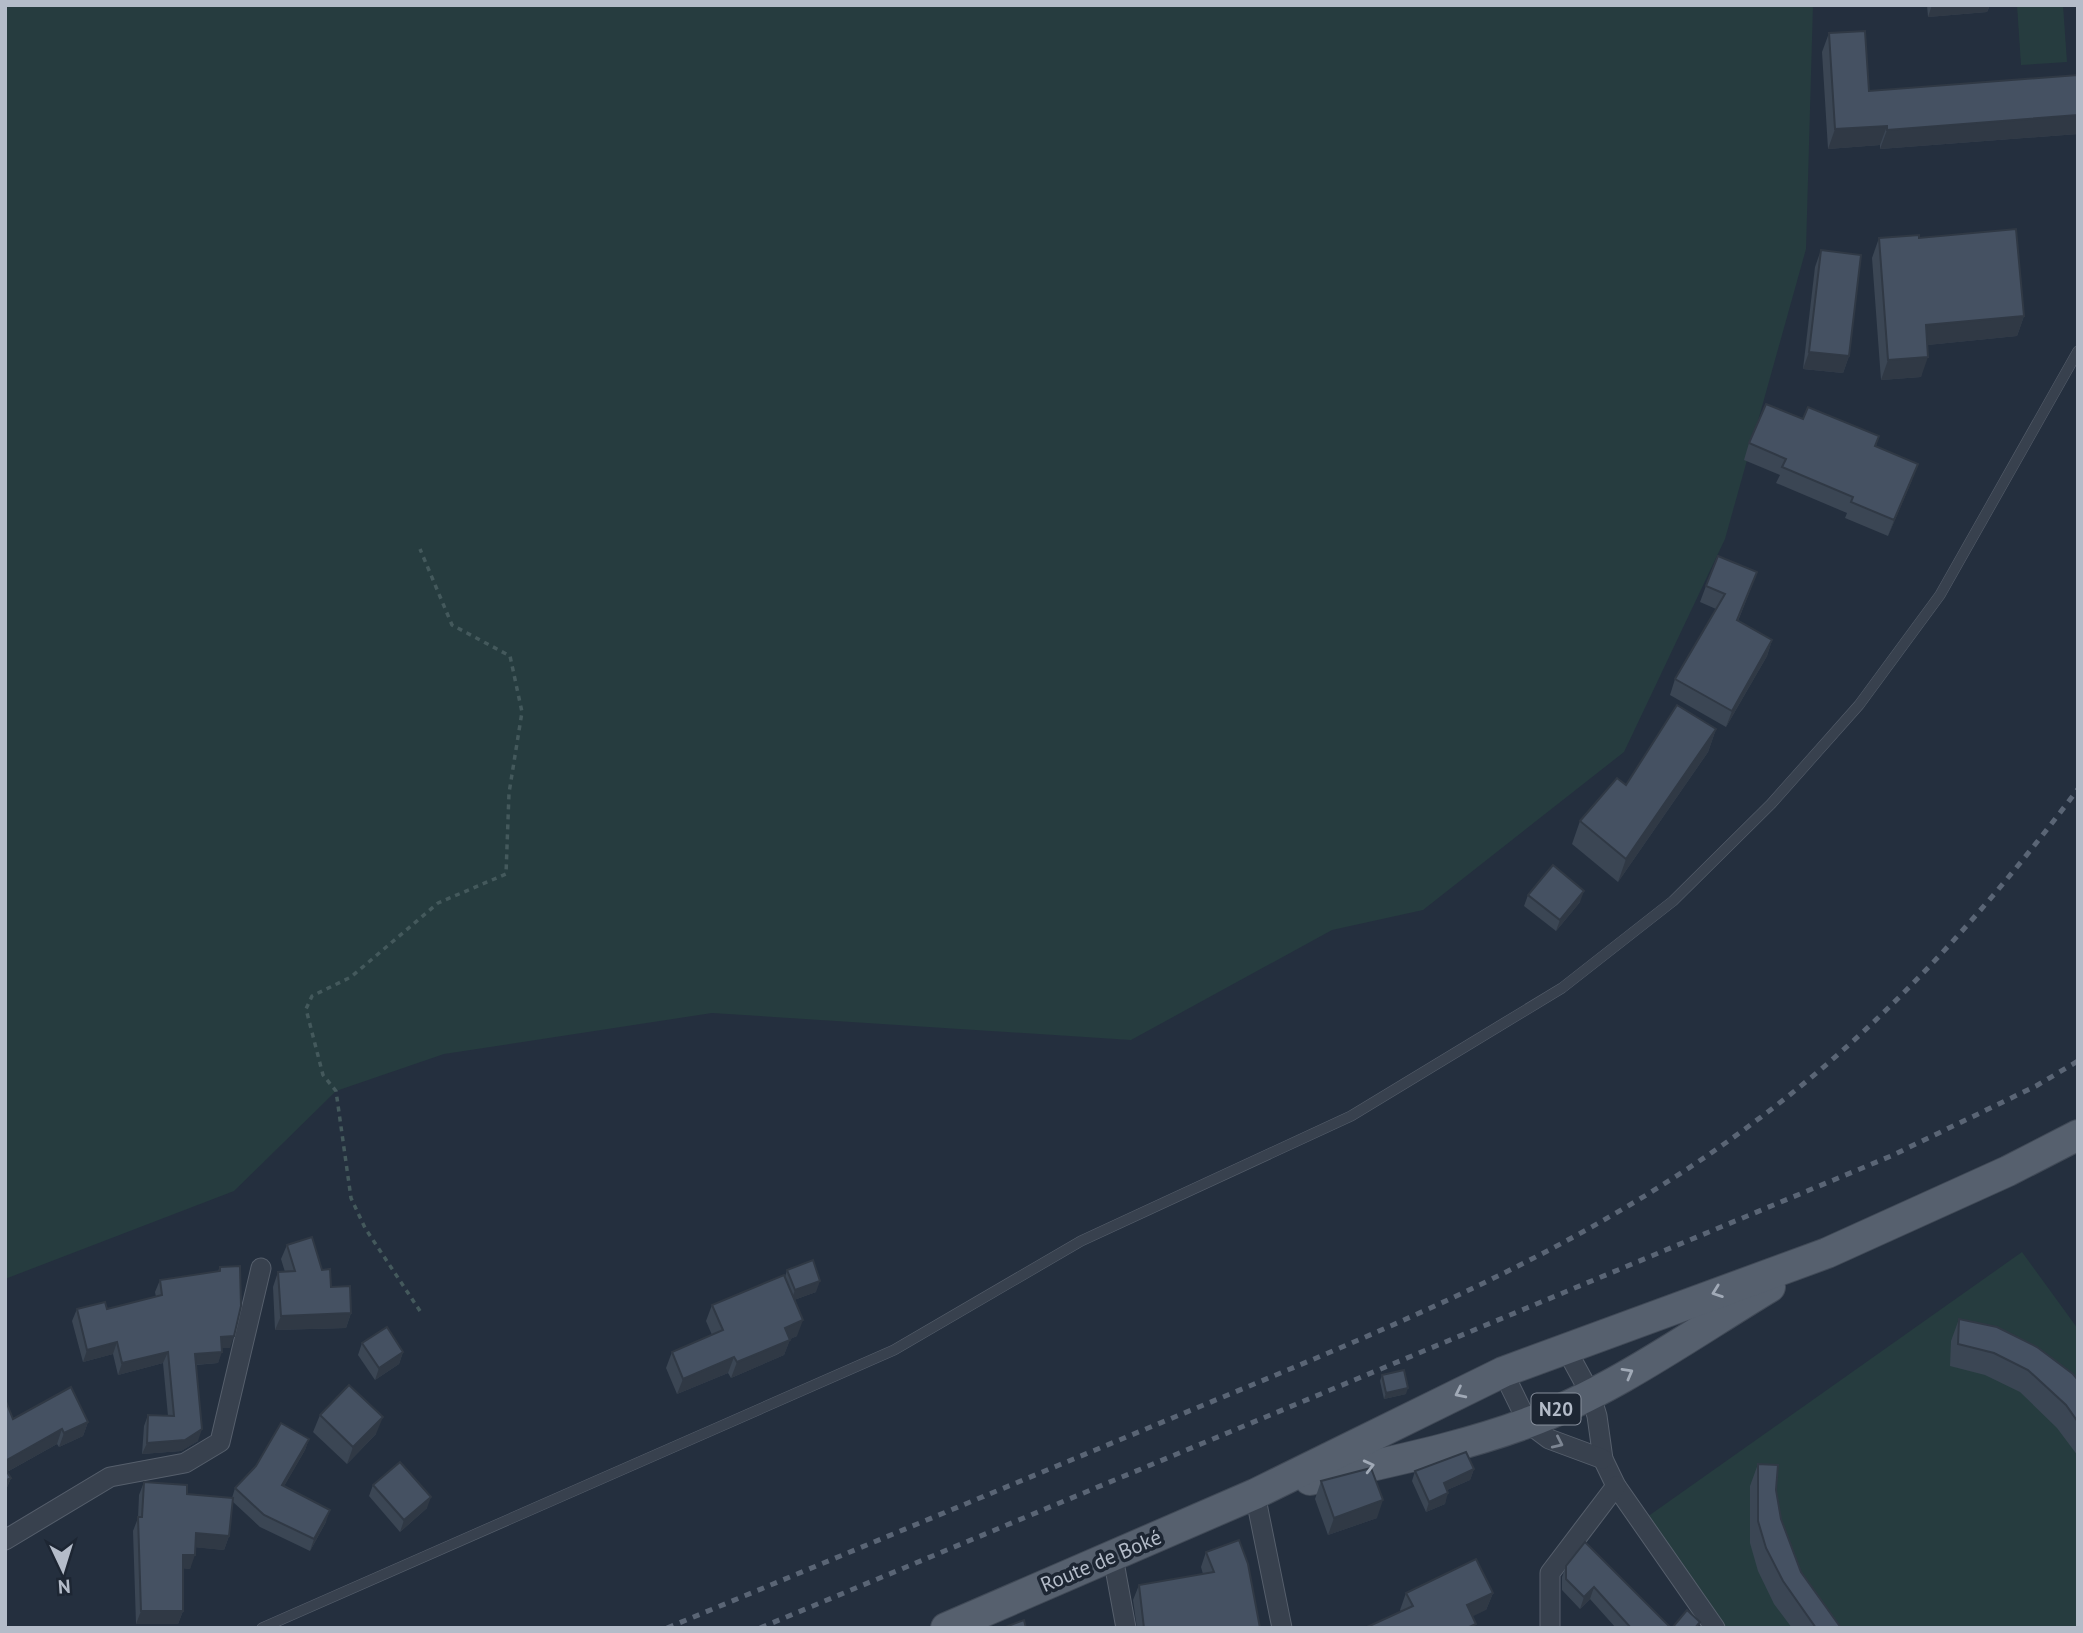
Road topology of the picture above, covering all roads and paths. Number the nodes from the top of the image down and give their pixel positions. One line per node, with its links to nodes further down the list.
1 (2078, 351): 16 (lane)
2 (420, 549): 6 (path)
3 (2078, 1135): 4 (main road, N20)
4 (1827, 1253): 7 (main road, N20, one-way to 7); 9 (main road, N20, one-way to 4)
5 (261, 1268): 14 (street)
6 (420, 1311)
7 (1565, 1347): 8 (main road, N20); 9 (street)
8 (1503, 1372): 10 (street); 13 (main road, N20, one-way to 13)
9 (1590, 1393): 10 (main road, N20); 11 (street)
10 (1528, 1423): 11 (street, one-way to 11); 13 (main road, N20, one-way to 10)
11 (1603, 1459): 12 (street)
12 (1616, 1486): 20 (street); 21 (street)
13 (1255, 1493): 15 (main road, Route de Boké); 19 (street)
14 (5, 1541)
15 (1114, 1557): 17 (main road, Route de Boké); 18 (street)
16 (262, 1628)
17 (946, 1628)
18 (1126, 1628)
19 (1282, 1628)
20 (1550, 1628)
21 (1715, 1628)

